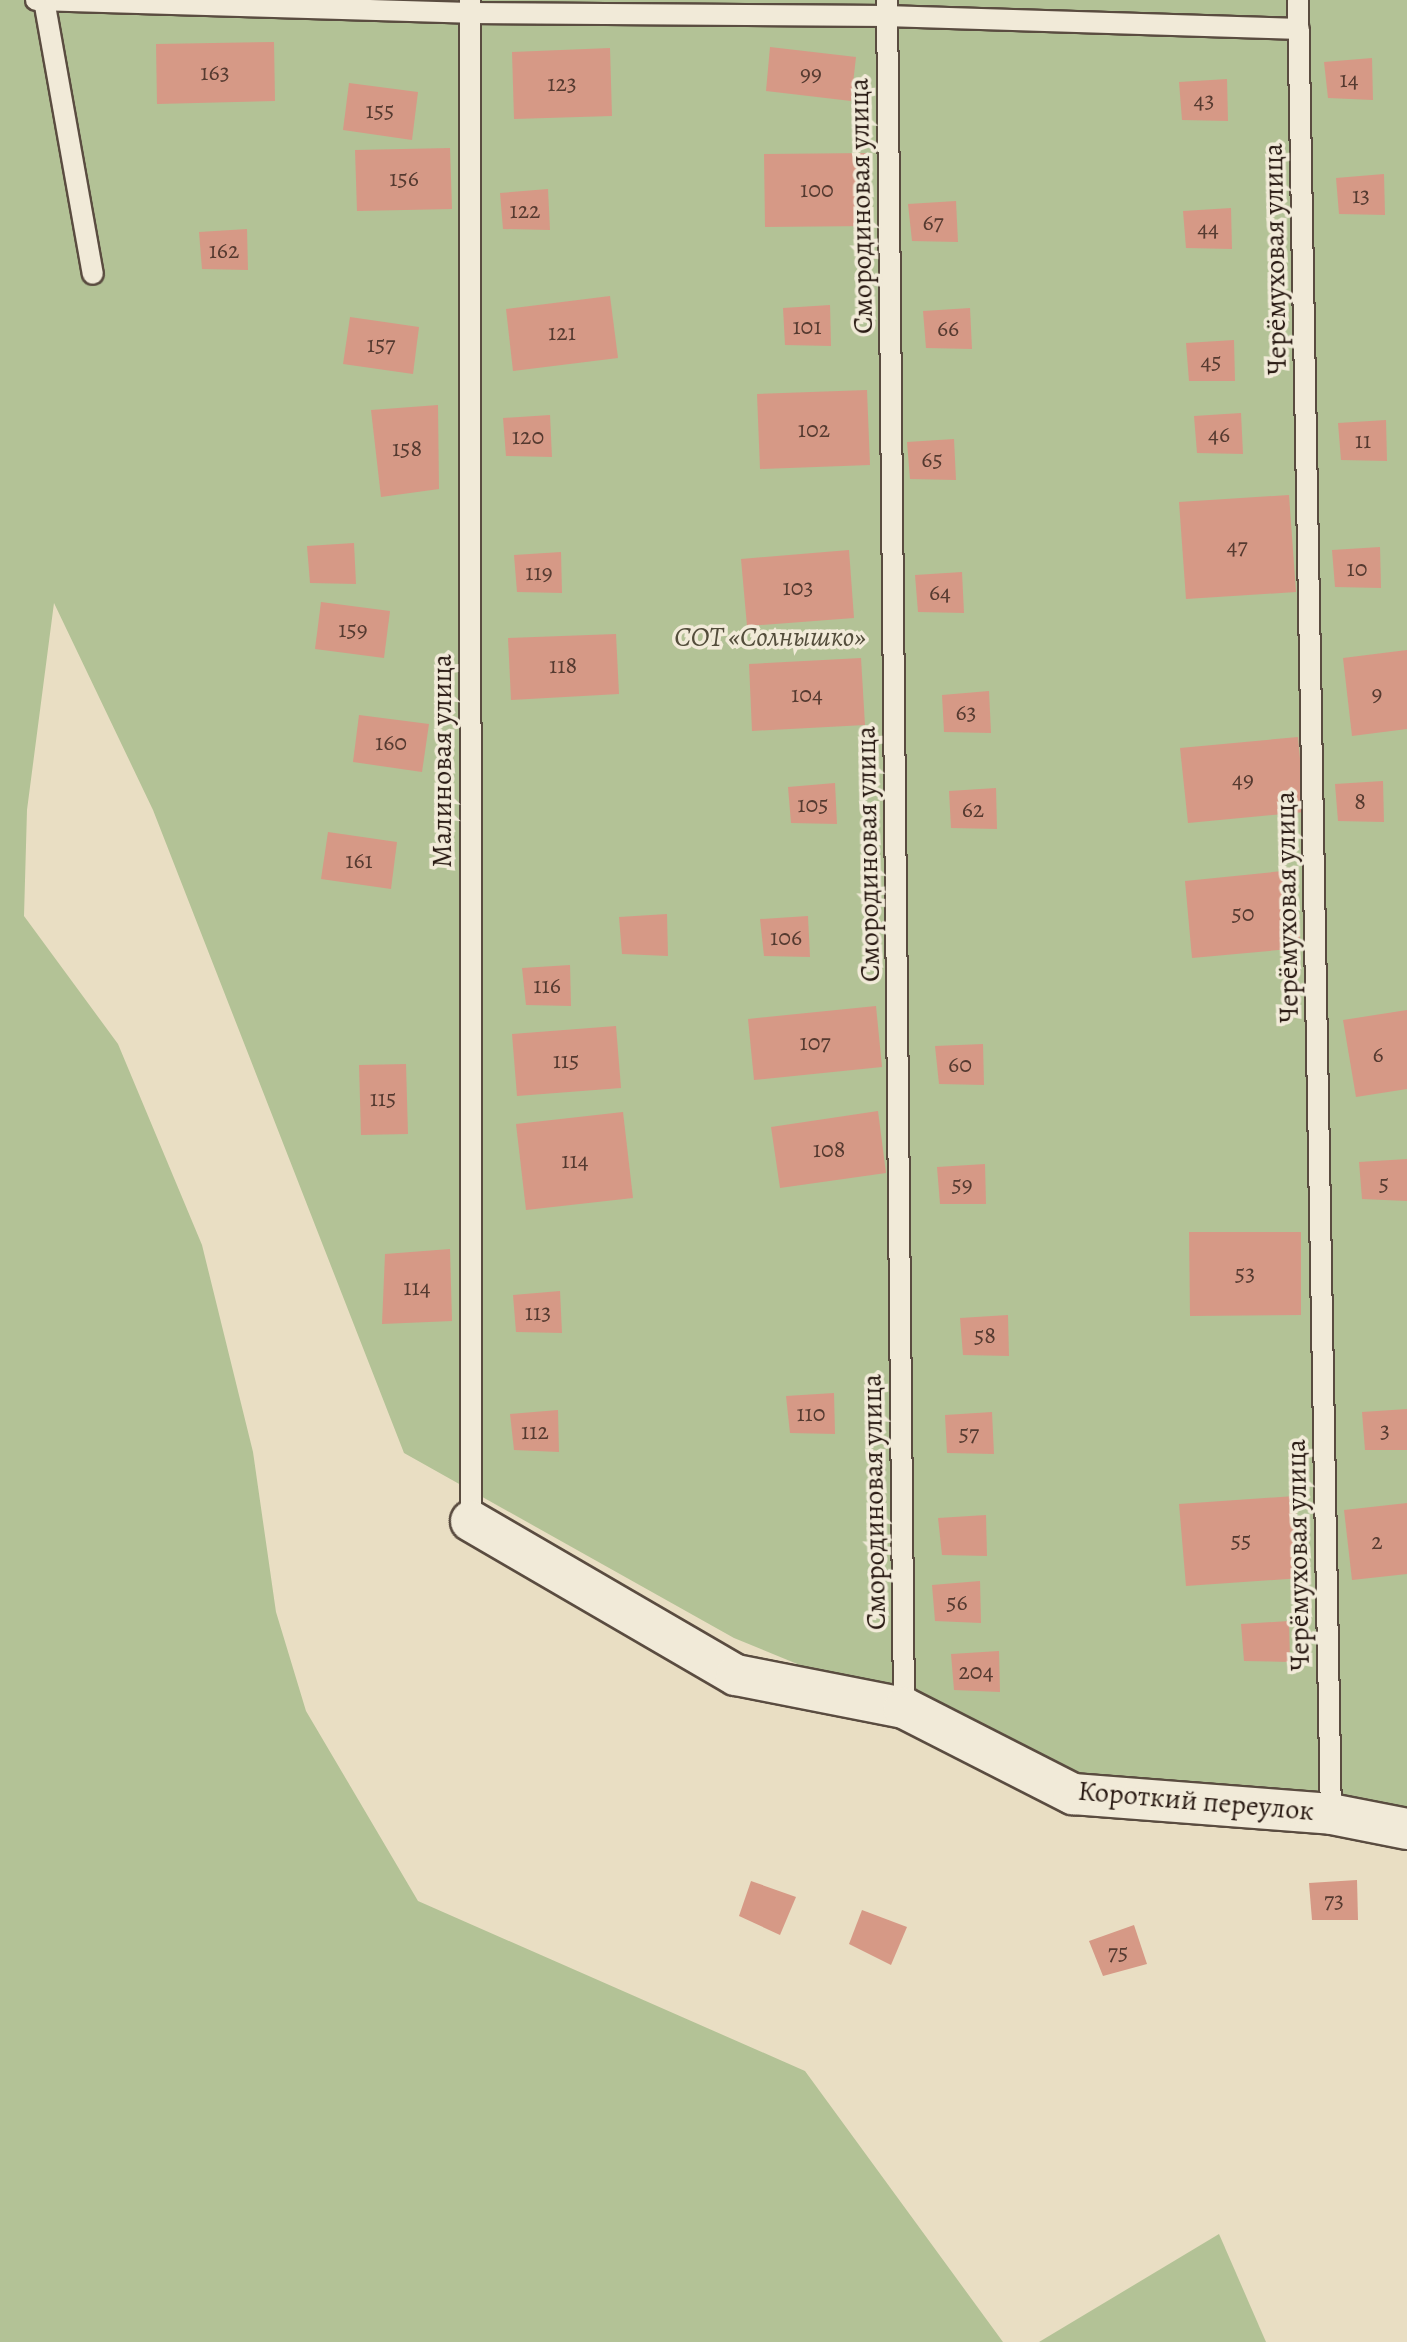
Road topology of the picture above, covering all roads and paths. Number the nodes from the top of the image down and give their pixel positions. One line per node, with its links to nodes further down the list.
1 (1298, 0): 5 (lane, Черёмуховая улица)
2 (41, 1): 3 (lane); 6 (lane)
3 (470, 7): 4 (lane); 7 (lane, Малиновая улица)
4 (887, 8): 5 (lane); 8 (lane, Смородиновая улица)
5 (1299, 29): 9 (lane, Черёмуховая улица)
6 (93, 274)
7 (471, 1521): 8 (street, Короткий переулок)
8 (904, 1708): 9 (street, Короткий переулок)
9 (1331, 1814): 10 (street, Короткий переулок)
10 (1407, 1829)

